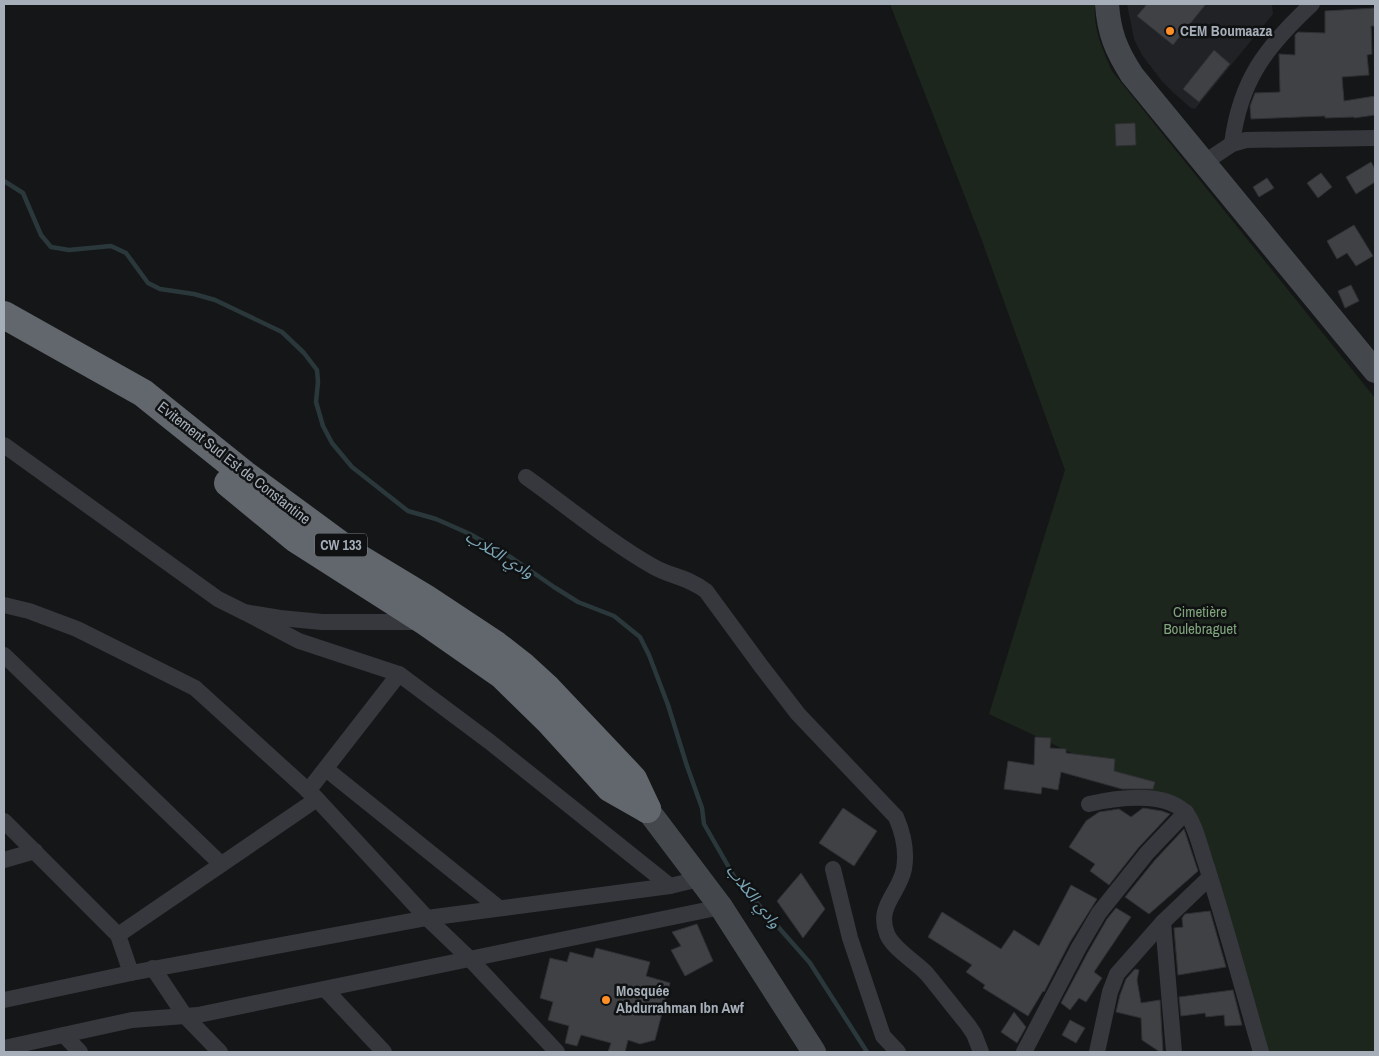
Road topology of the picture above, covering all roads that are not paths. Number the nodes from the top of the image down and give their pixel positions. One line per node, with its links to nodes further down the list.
1 (1107, 4): 5 (street)
2 (1312, 4): 4 (street)
3 (1375, 138): 4 (street)
4 (1232, 144): 5 (street)
5 (1205, 162): 8 (street)
6 (4, 315): 13 (highway, Evitement Sud Est de Constantine / CW 133)
7 (4, 337): 13 (highway, Evitement Sud Est de Constantine / CW 133)
8 (1375, 371)
9 (4, 445): 12 (street)
10 (526, 477): 48 (street)
11 (4, 605): 17 (street)
12 (244, 612): 13 (street); 15 (street)
13 (432, 614): 19 (highway, Evitement Sud Est de Constantine / CW 133)
14 (4, 655): 24 (street)
15 (399, 674): 16 (street); 28 (street)
16 (326, 769): 17 (street); 30 (street)
17 (313, 795): 24 (street); 31 (street)
18 (1089, 804): 20 (street)
19 (647, 809): 27 (street, Evitement Sud Est de Constantine / CW 133)
20 (1186, 812): 26 (street); 49 (street)
21 (4, 821): 22 (street)
22 (35, 851): 23 (street); 33 (street)
23 (4, 860)
24 (221, 864): 33 (street)
25 (833, 869): 47 (street)
26 (1210, 877): 32 (street); 52 (street)
27 (699, 880): 28 (street); 29 (street, Evitement Sud Est de Constantine / CW 133)
28 (670, 886): 30 (street)
29 (721, 906): 34 (street); 46 (street, Evitement Sud Est de Constantine / CW 133)
30 (500, 908): 31 (street)
31 (427, 918): 34 (street); 35 (street)
32 (1163, 922): 50 (street); 51 (street)
33 (118, 935): 36 (street)
34 (470, 959): 37 (street); 45 (street)
35 (153, 968): 36 (street); 39 (street)
36 (131, 973): 38 (street)
37 (325, 989): 39 (street); 44 (street)
38 (4, 1000)
39 (185, 1016): 40 (street); 43 (street)
40 (64, 1035): 41 (street); 42 (street)
41 (4, 1048)
42 (80, 1052)
43 (220, 1052)
44 (384, 1052)
45 (557, 1052)
46 (814, 1052)
47 (898, 1052)
48 (981, 1052)
49 (1024, 1052)
50 (1097, 1052)
51 (1174, 1052)
52 (1261, 1052)

